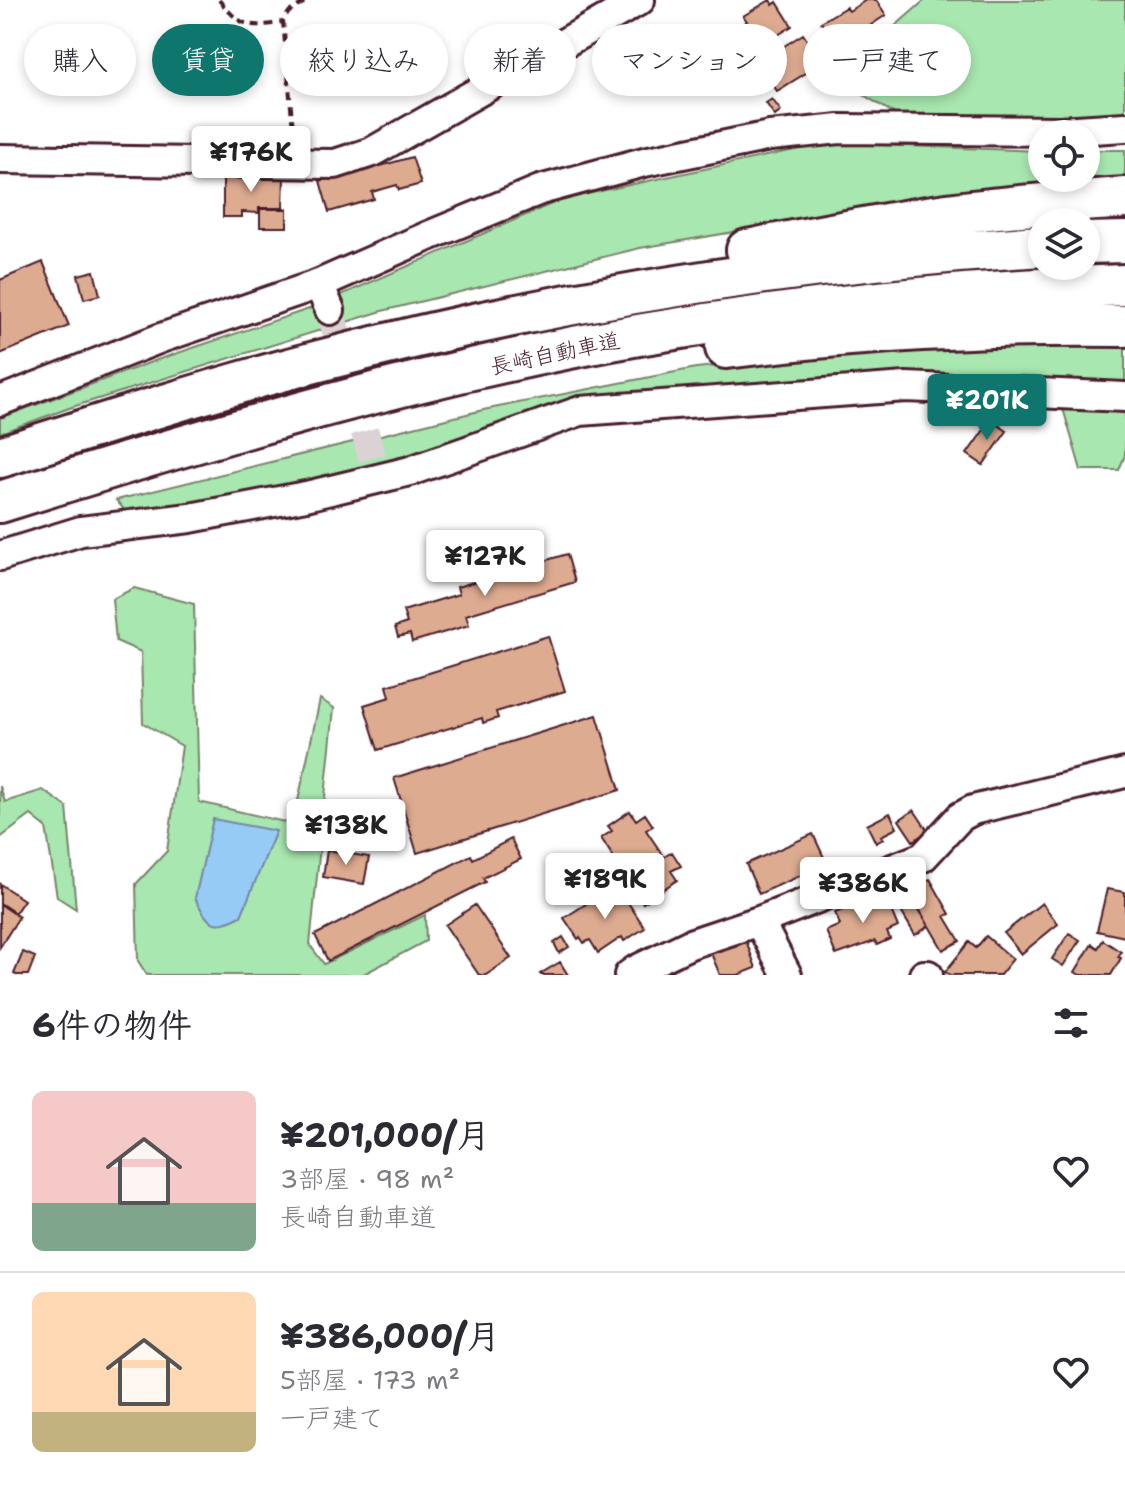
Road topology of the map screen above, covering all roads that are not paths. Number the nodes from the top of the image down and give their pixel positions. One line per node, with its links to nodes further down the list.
1 (640, 0): 3 (street)
2 (1125, 127): 8 (street)
3 (0, 159)
4 (1125, 198): 12 (highway)
5 (1125, 242): 6 (highway)
6 (1100, 243)
7 (1028, 247): 12 (highway, 長崎自動車道)
8 (319, 284): 10 (street); 14 (street)
9 (1125, 285): 16 (highway, 長崎自動車道)
10 (330, 310)
11 (1125, 326): 16 (highway)
12 (213, 390): 15 (highway, 長崎自動車道)
13 (1125, 397): 18 (street)
14 (0, 401)
15 (0, 457)
16 (114, 466): 17 (highway, 長崎自動車道)
17 (0, 502)
18 (0, 556)
19 (1125, 773): 20 (street)
20 (759, 921): 21 (street); 22 (street)
21 (629, 975)
22 (787, 975)

